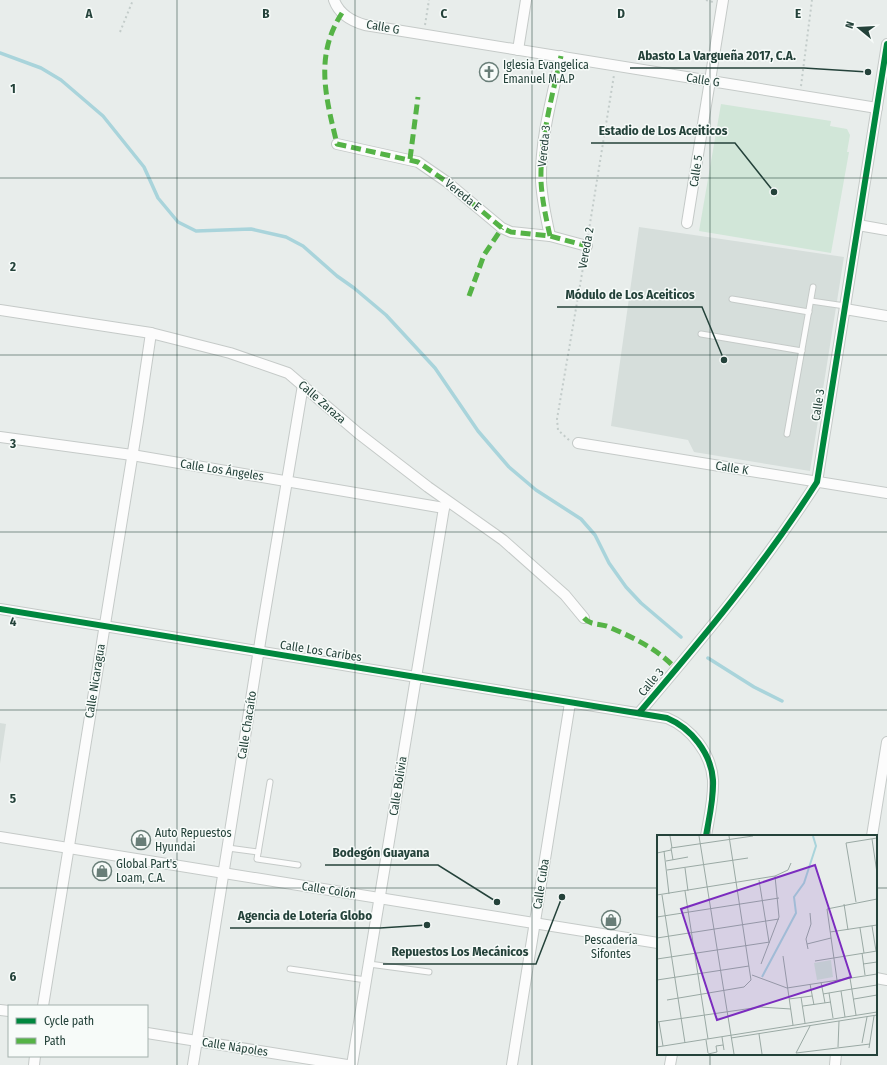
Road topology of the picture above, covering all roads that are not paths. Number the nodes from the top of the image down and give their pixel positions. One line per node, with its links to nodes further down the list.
1 (334, 0): 5 (street, Calle G)
2 (526, 0): 5 (street)
3 (723, 0): 7 (street, Calle 5)
4 (887, 44): 8 (street, Calle 3)
5 (518, 50): 6 (street, Calle G)
6 (561, 56): 7 (street, Calle G); 13 (street, Vereda 3)
7 (710, 81): 8 (street, Calle G); 10 (street, Calle 5)
8 (877, 108): 11 (street, Calle 3)
9 (337, 144): 13 (street, Vereda E)
10 (687, 223)
11 (858, 225): 12 (street); 18 (street, Calle 3)
12 (887, 230)
13 (550, 236): 14 (street, Vereda E)
14 (587, 246)
15 (813, 287): 17 (lane)
16 (732, 298): 20 (lane)
17 (811, 301): 18 (lane); 20 (lane)
18 (845, 308): 21 (street); 31 (street, Calle 3)
19 (0, 310): 22 (street, Calle Zaraza)
20 (809, 312): 24 (lane)
21 (887, 316)
22 (151, 333): 25 (street, Calle Zaraza); 29 (street, Calle Nicaragua)
23 (701, 334): 24 (lane)
24 (802, 351): 26 (lane)
25 (304, 385): 30 (street, Calle Chacaíto); 33 (street, Calle Zaraza)
26 (787, 434)
27 (0, 437): 29 (street, Calle Los Ángeles)
28 (578, 443): 31 (street, Calle K)
29 (132, 455): 30 (street, Calle Los Ángeles); 36 (street, Calle Nicaragua)
30 (287, 481): 33 (street, Calle Los Ángeles); 37 (street, Calle Chacaíto)
31 (817, 482): 32 (street, Calle K); 40 (street, Calle 3)
32 (887, 493)
33 (445, 505): 35 (street, Calle Zaraza); 38 (street, Calle Bolivia)
34 (0, 609): 36 (street, Calle Los Caribes)
35 (584, 618)
36 (104, 626): 37 (street, Calle Los Caribes); 46 (street, Calle Nicaragua)
37 (258, 652): 38 (street, Calle Los Caribes); 47 (street, Calle Chacaíto)
38 (415, 678): 39 (street, Calle Los Caribes); 51 (street, Calle Bolivia)
39 (570, 703): 40 (street, Calle Los Caribes); 52 (street, Calle Cuba)
40 (639, 713): 43 (street, Calle Los Caribes)
41 (887, 742): 44 (street)
42 (270, 782): 48 (lane)
43 (706, 835)
44 (872, 835)
45 (0, 837): 46 (street, Calle Colón)
46 (68, 848): 50 (street, Calle Colón); 60 (street, Calle Nicaragua)
47 (228, 848): 48 (lane); 50 (street, Calle Chacaíto)
48 (258, 852): 49 (lane)
49 (298, 865)
50 (224, 873): 51 (street, Calle Colón); 62 (street, Calle Chacaíto)
51 (379, 898): 52 (street, Calle Colón); 54 (street, Calle Bolivia)
52 (534, 923): 53 (street, Calle Colón); 68 (street, Calle Cuba)
53 (657, 943)
54 (369, 964): 56 (lane); 58 (street, Calle Bolivia)
55 (290, 969): 58 (lane)
56 (429, 972)
57 (877, 978): 59 (street)
58 (366, 980): 67 (street, Calle Bolivia)
59 (887, 980)
60 (43, 1005)
61 (148, 1033): 62 (street, Calle Nápoles)
62 (197, 1041): 65 (street, Calle Chacaíto); 66 (street, Calle Nápoles)
63 (672, 1055): 69 (street)
64 (836, 1055): 70 (street)
65 (193, 1065)
66 (347, 1065)
67 (352, 1065)
68 (512, 1065)
69 (670, 1065)
70 (834, 1065)

